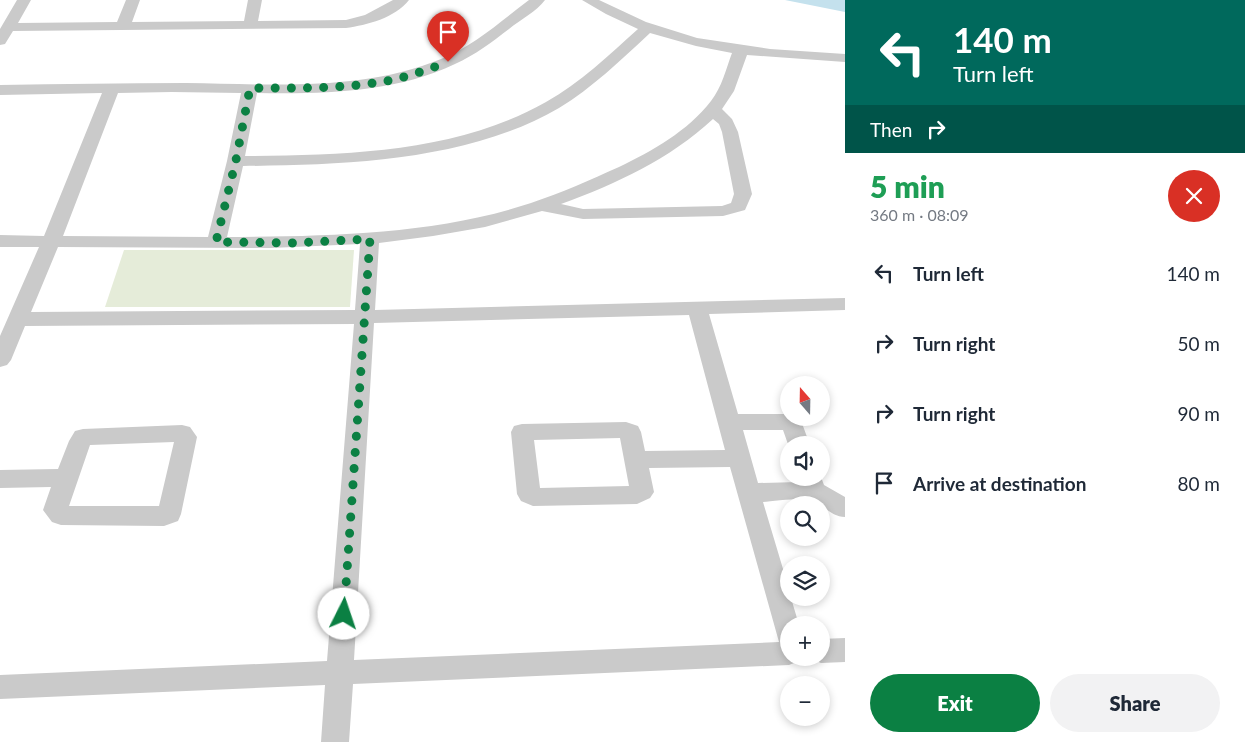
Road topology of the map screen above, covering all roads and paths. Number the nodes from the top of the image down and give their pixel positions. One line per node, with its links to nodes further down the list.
1 (24, 0): 9 (street)
2 (133, 0): 7 (street)
3 (255, 0): 8 (street)
4 (402, 0): 8 (street)
5 (538, 0): 15 (street)
6 (589, 0): 10 (street)
7 (123, 26): 8 (street); 9 (street)
8 (250, 26)
9 (8, 27): 11 (street)
10 (648, 28): 12 (street); 18 (street)
11 (0, 41)
12 (741, 50): 13 (street); 17 (street)
13 (844, 62)
14 (112, 88): 15 (street); 16 (street); 22 (street)
15 (250, 88): 18 (street)
16 (0, 90)
17 (713, 110): 19 (street); 19 (street)
18 (236, 160): 23 (street)
19 (543, 206): 20 (street)
20 (370, 239): 23 (street); 26 (street)
21 (0, 241): 22 (street)
22 (51, 242): 23 (street); 27 (street)
23 (216, 242)
24 (845, 304): 25 (street)
25 (697, 308): 26 (street); 30 (street)
26 (363, 317): 27 (street); 43 (street)
27 (17, 319): 28 (street)
28 (0, 360)
29 (780, 420): 30 (street)
30 (729, 422): 31 (street)
31 (740, 458): 32 (street); 37 (street)
32 (635, 460): 32 (street)
33 (0, 478): 34 (street)
34 (66, 478): 34 (street)
35 (798, 486): 37 (street)
36 (815, 486): 38 (street)
37 (750, 493): 39 (street)
38 (843, 508)
39 (784, 616)
40 (845, 650): 41 (street)
41 (830, 651)
42 (780, 653): 43 (street)
43 (340, 674): 44 (street); 45 (street)
44 (0, 687)
45 (335, 742)

